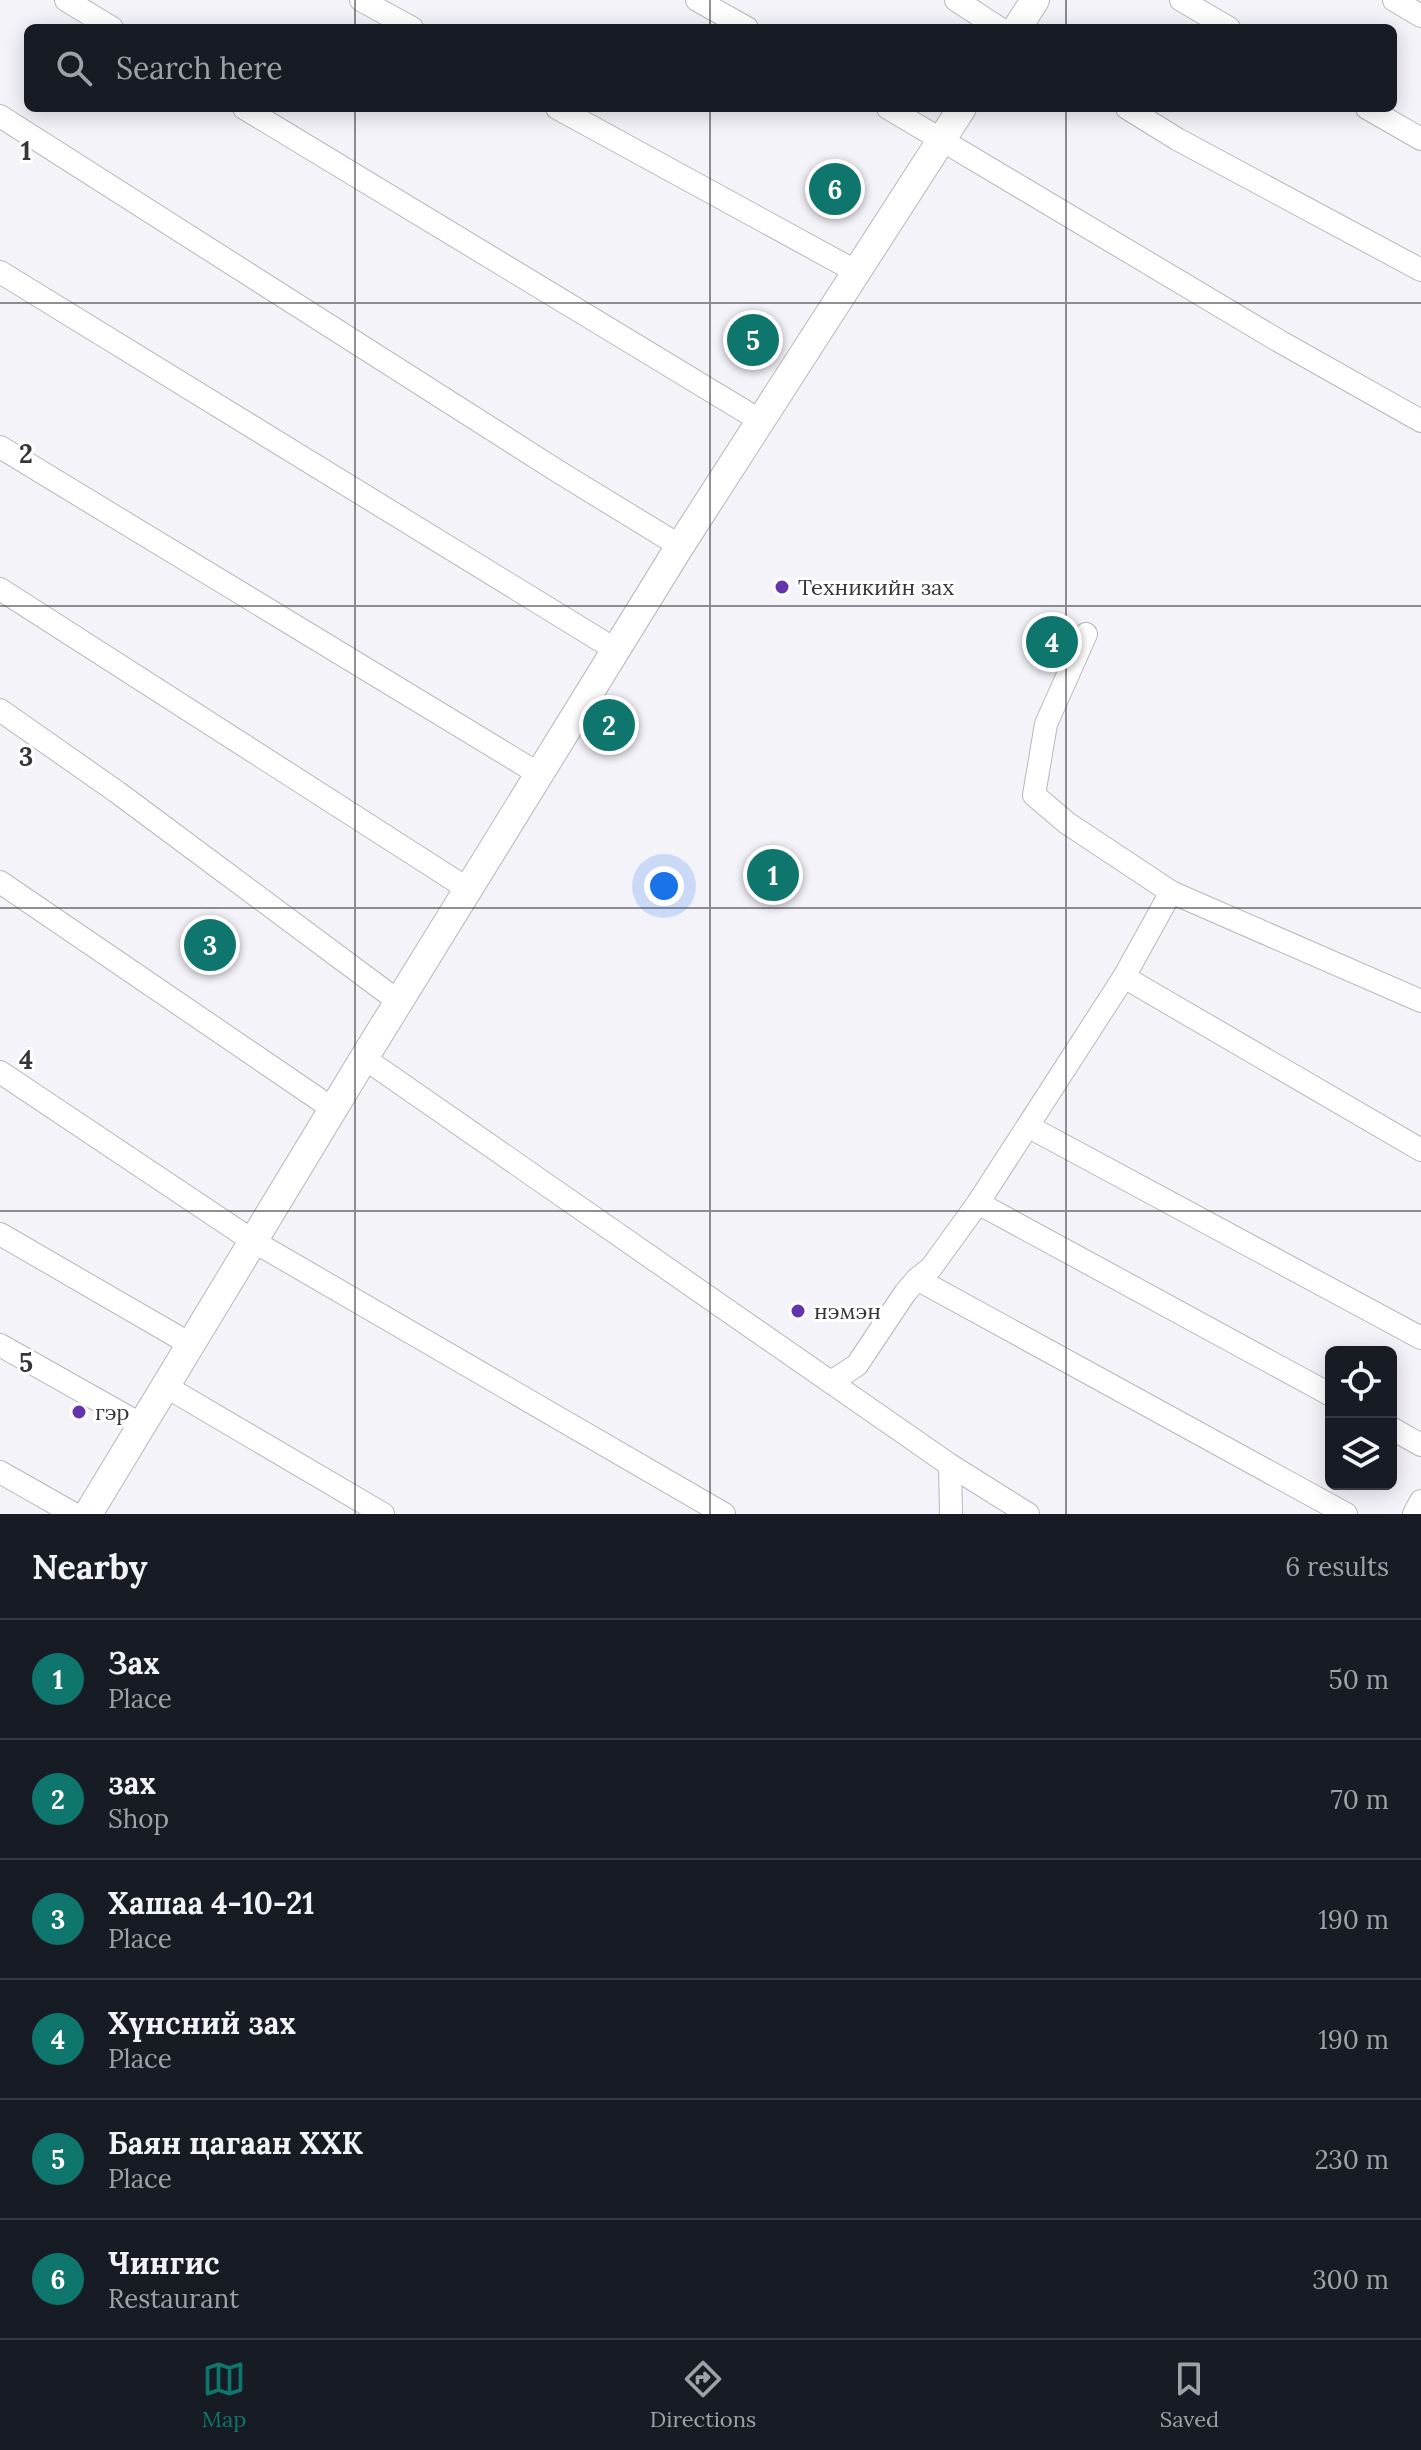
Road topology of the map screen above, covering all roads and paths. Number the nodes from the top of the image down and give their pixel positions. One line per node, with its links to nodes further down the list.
1 (66, 0): 9 (street)
2 (361, 0): 10 (street)
3 (697, 0): 11 (street)
4 (956, 0): 12 (street)
5 (1035, 0): 13 (main road)
6 (1181, 0): 14 (street)
7 (1394, 0): 8 (street)
8 (1421, 16)
9 (105, 24)
10 (405, 24)
11 (740, 24)
12 (993, 24)
13 (1020, 24)
14 (1222, 24)
15 (251, 112): 27 (street)
16 (564, 112): 26 (street)
17 (895, 112): 22 (street)
18 (959, 112): 22 (main road)
19 (1133, 112): 24 (street)
20 (1374, 112): 23 (street)
21 (0, 116): 30 (street)
22 (941, 138): 26 (main road); 28 (street)
23 (1421, 139)
24 (1421, 270)
25 (0, 272): 33 (street)
26 (857, 272): 27 (main road)
27 (761, 421): 30 (main road)
28 (1421, 421)
29 (0, 447): 35 (street)
30 (680, 546): 33 (main road)
31 (0, 589): 37 (street)
32 (1086, 634): 38 (street)
33 (616, 650): 35 (main road)
34 (0, 710): 40 (street)
35 (539, 774): 37 (main road)
36 (0, 882): 44 (street)
37 (468, 889): 40 (main road)
38 (1171, 892): 39 (street); 41 (street)
39 (1124, 977): 46 (street); 47 (street)
40 (398, 1001): 42 (main road)
41 (1421, 1001)
42 (364, 1058): 44 (main road); 54 (street)
43 (0, 1072): 49 (street)
44 (333, 1109): 49 (main road)
45 (1033, 1129): 51 (street)
46 (1421, 1150)
47 (978, 1203): 50 (street); 56 (street)
48 (0, 1234): 52 (street)
49 (253, 1241): 52 (main road); 66 (street)
50 (917, 1279): 54 (street); 69 (street)
51 (1421, 1338)
52 (190, 1344): 55 (main road)
53 (0, 1345): 57 (street)
54 (831, 1382): 60 (street)
55 (165, 1386): 57 (main road); 65 (street)
56 (1325, 1392)
57 (142, 1425): 64 (main road)
58 (1397, 1431): 59 (street)
59 (1421, 1445)
60 (950, 1465): 67 (street); 68 (street)
61 (0, 1472): 63 (street)
62 (1421, 1501): 70 (street)
63 (74, 1514)
64 (88, 1514)
65 (383, 1514)
66 (724, 1514)
67 (951, 1514)
68 (1028, 1514)
69 (1346, 1514)
70 (1414, 1514)

